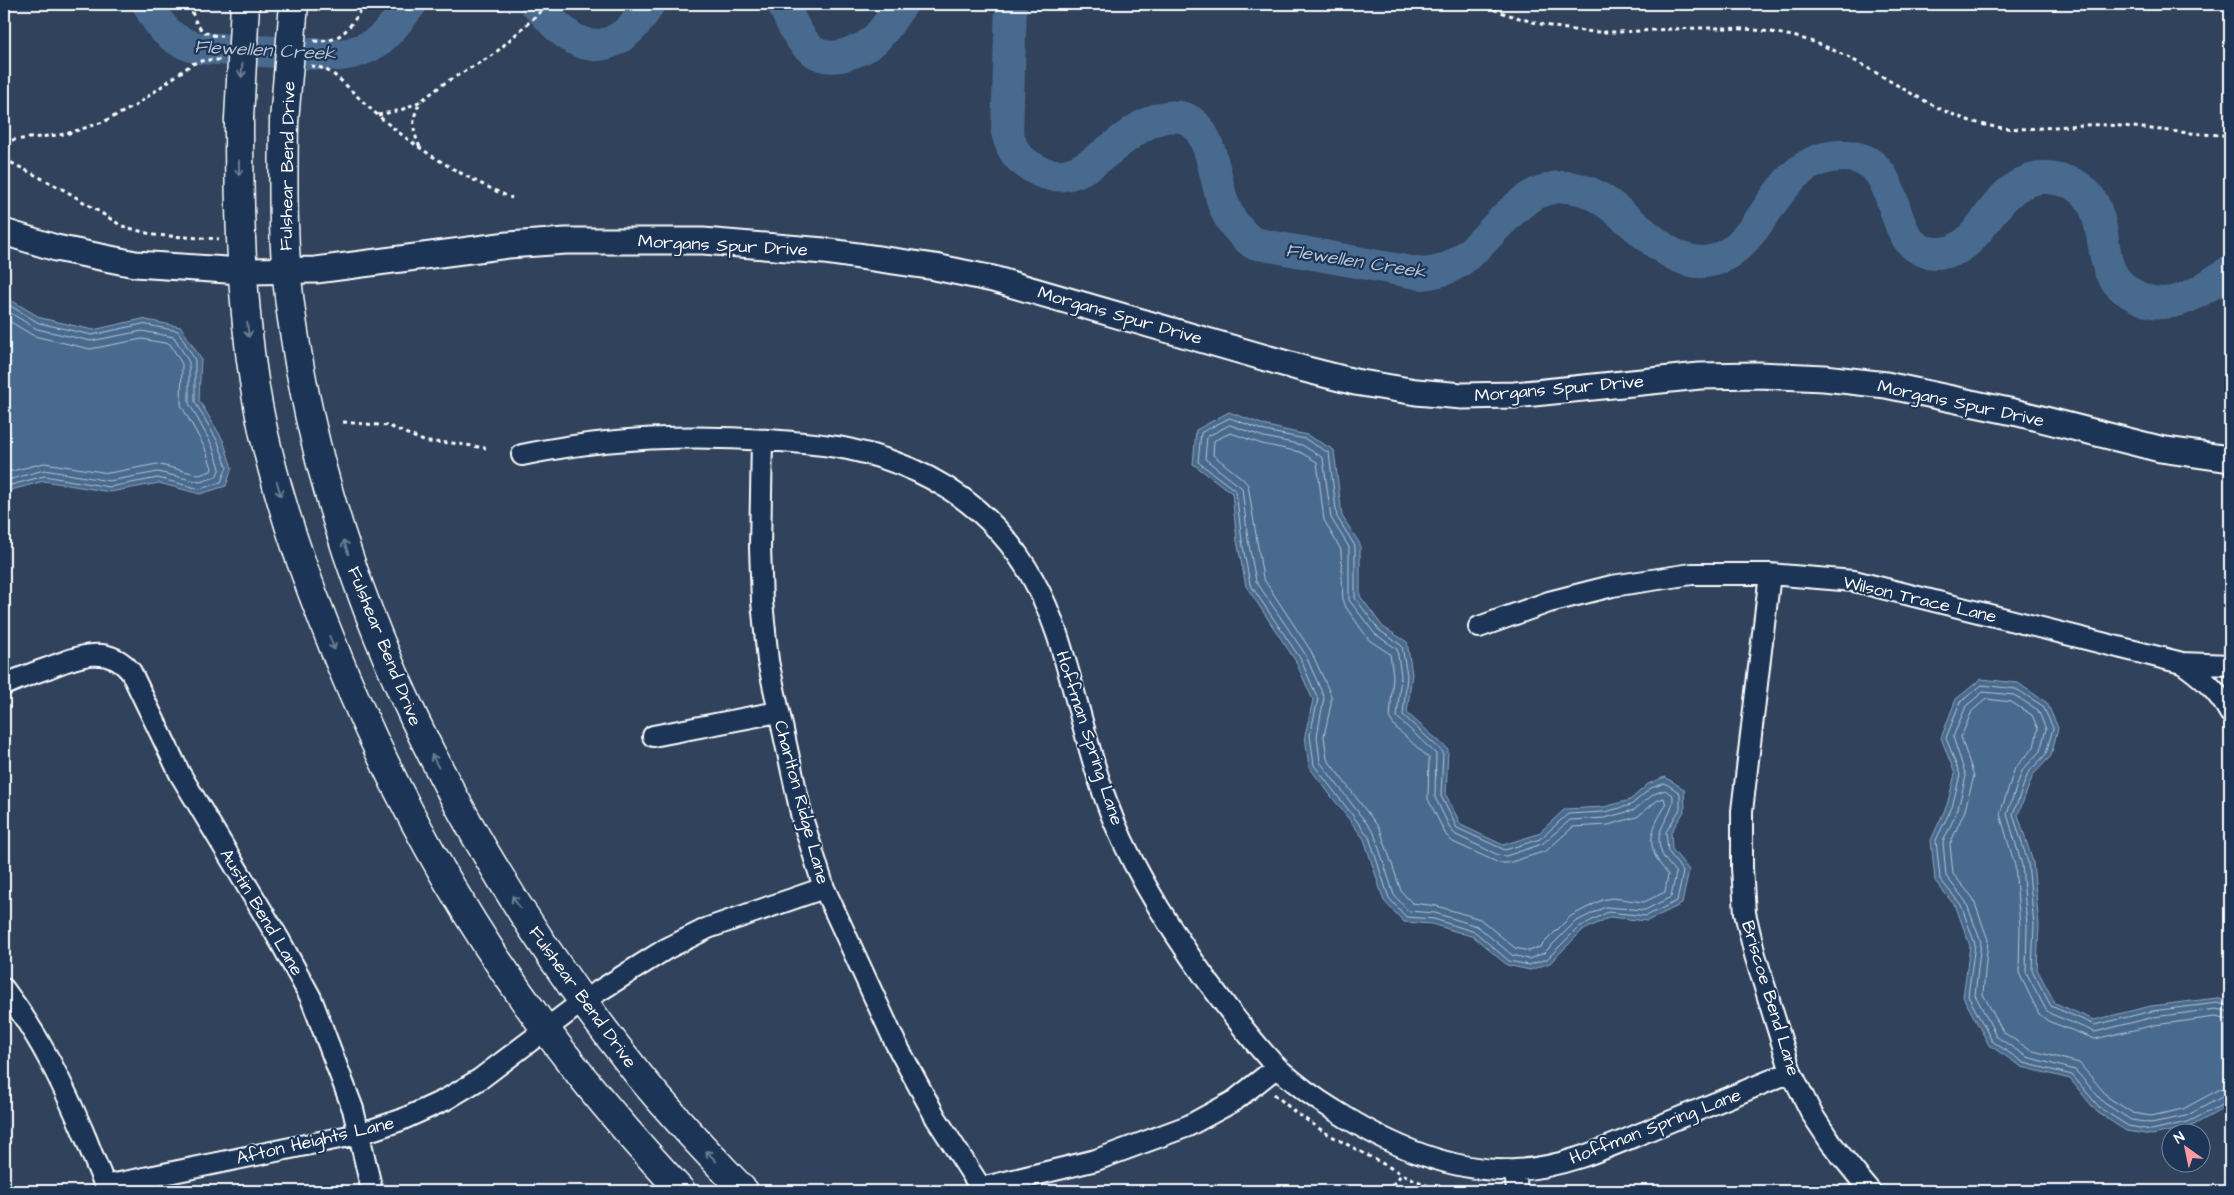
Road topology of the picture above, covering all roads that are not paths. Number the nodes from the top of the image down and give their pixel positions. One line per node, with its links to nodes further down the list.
1 (245, 4): 4 (main road, one-way to 4, bridge)
2 (294, 4): 5 (main road, Fulshear Bend Drive, bridge)
3 (4, 232): 4 (street, Morgans Spur Drive)
4 (242, 271): 5 (street, Morgans Spur Drive); 20 (main road, one-way to 20)
5 (287, 271): 8 (street, Morgans Spur Drive); 19 (main road, Fulshear Bend Drive, one-way to 5)
6 (762, 440): 7 (street, Hoffman Spring Lane); 14 (street, Charlton Ridge Lane); 21 (street, Hoffman Spring Lane)
7 (522, 455)
8 (2230, 459)
9 (1770, 574): 10 (street, Wilson Trace Lane); 11 (street, Wilson Trace Lane); 22 (street, Briscoe Bend Lane)
10 (1479, 627)
11 (2182, 662): 12 (street, Wilson Trace Lane); 15 (street, Wilson Trace Lane)
12 (2230, 665)
13 (4, 685): 23 (street, Austin Bend Lane)
14 (778, 712): 16 (street); 17 (street, Charlton Ridge Lane)
15 (2230, 713)
16 (652, 736)
17 (824, 888): 19 (street, Afton Heights Lane); 21 (street, Charlton Ridge Lane)
18 (4, 988): 25 (street)
19 (583, 1001): 20 (street, Afton Heights Lane); 28 (main road, Fulshear Bend Drive, one-way to 19)
20 (545, 1029): 23 (street, Afton Heights Lane); 27 (main road)
21 (1277, 1067): 24 (street, Hoffman Spring Lane)
22 (1791, 1072): 24 (street, Hoffman Spring Lane); 29 (street, Briscoe Bend Lane)
23 (359, 1134): 25 (street, Afton Heights Lane); 26 (street, Austin Bend Lane)
24 (1516, 1183)
25 (106, 1189)
26 (372, 1191)
27 (681, 1191)
28 (744, 1191)
29 (1870, 1191)

